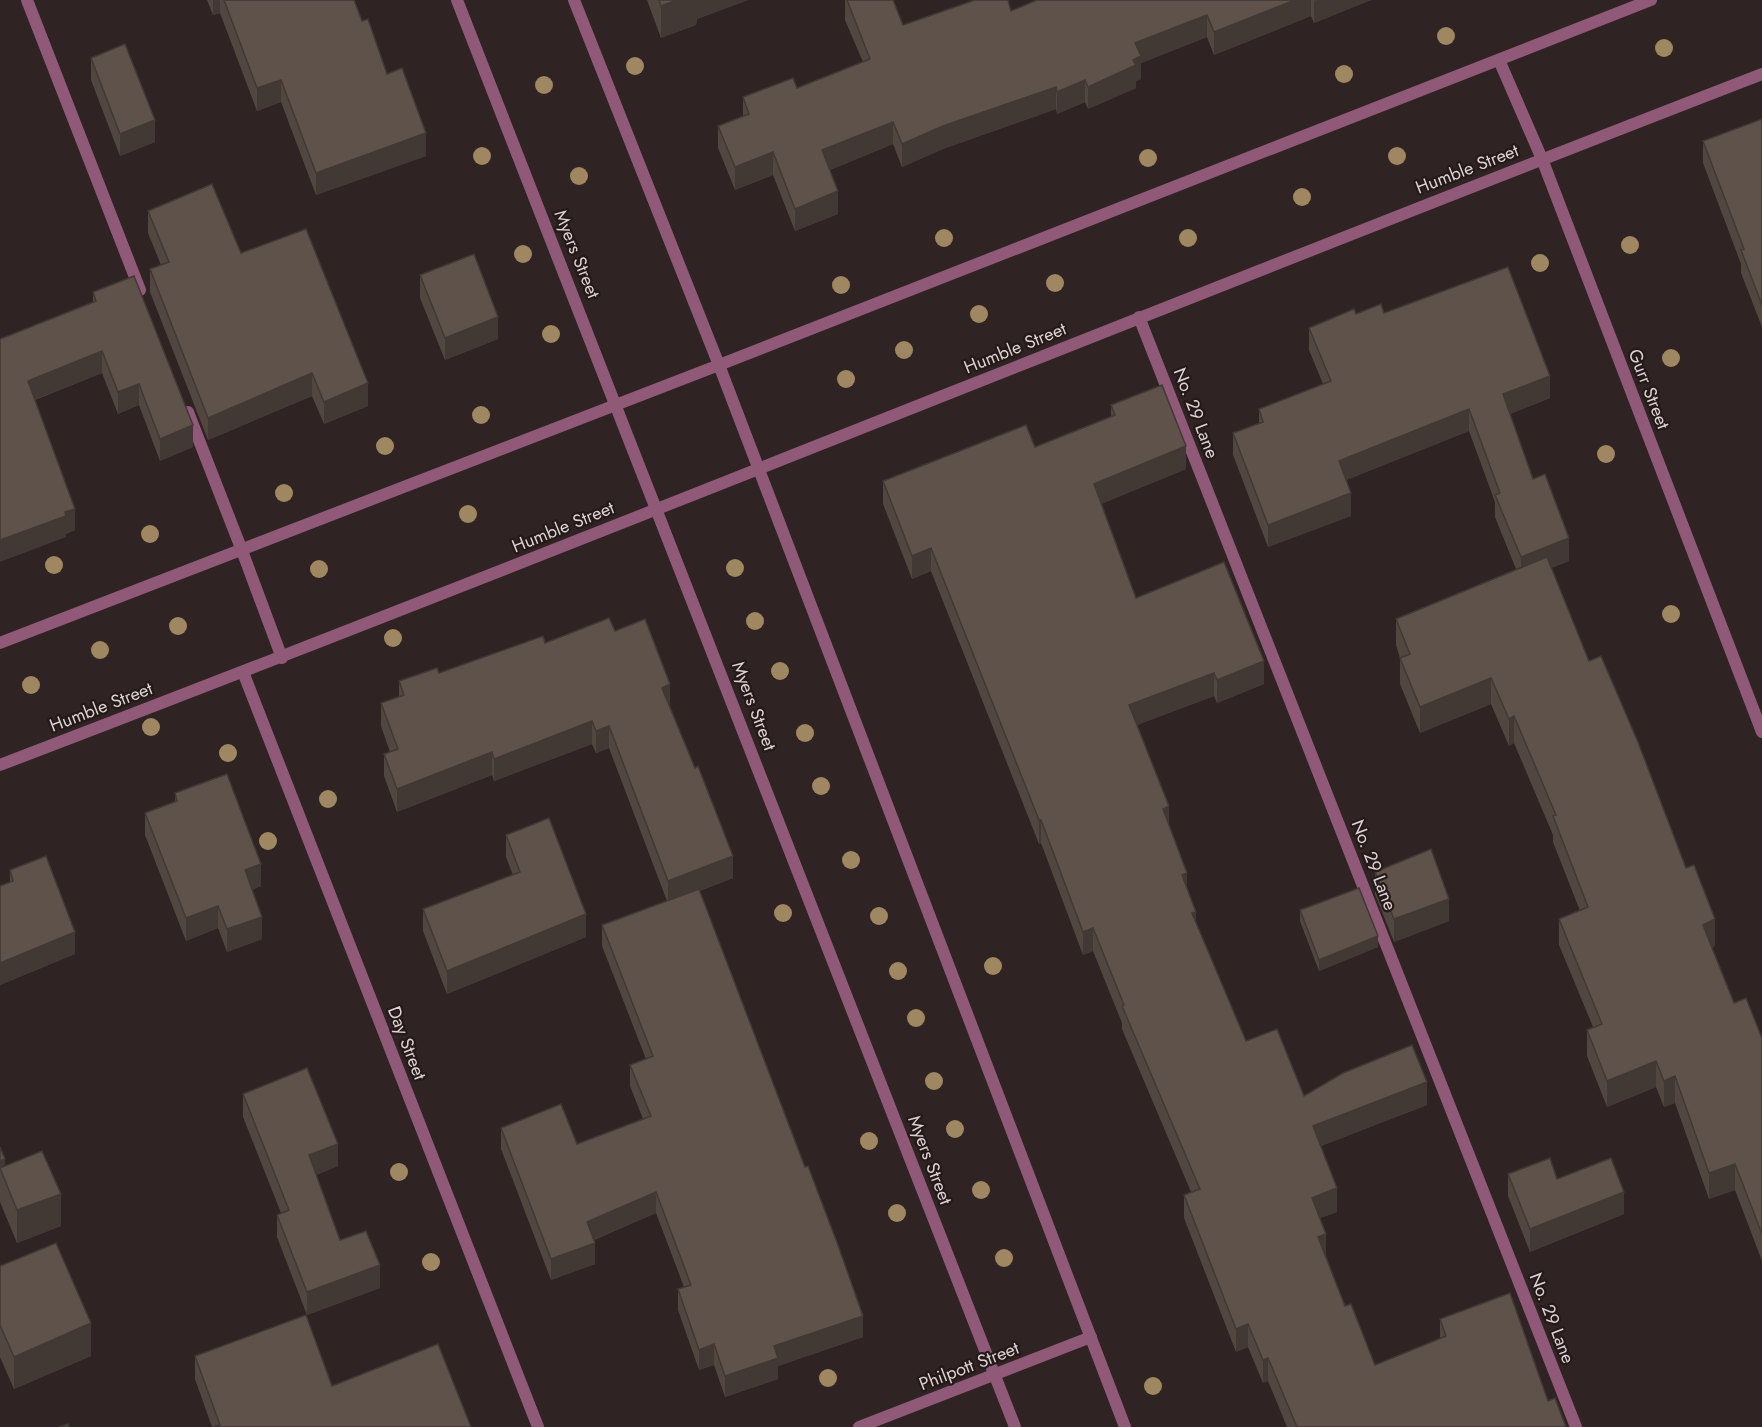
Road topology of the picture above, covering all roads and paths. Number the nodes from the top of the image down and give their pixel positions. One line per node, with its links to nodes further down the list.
1 (27, 0): 8 (street)
2 (457, 0): 12 (street, Myers Street)
3 (574, 0): 10 (street)
4 (1651, 0): 5 (street)
5 (1498, 60): 7 (street, Gurr Street); 10 (street)
6 (1762, 74): 7 (street, Humble Street)
7 (1542, 159): 9 (street, Humble Street); 19 (street, Gurr Street)
8 (143, 298)
9 (1139, 317): 13 (street, Humble Street); 27 (street, No. 29 Lane)
10 (719, 365): 12 (street); 13 (street)
11 (182, 398): 15 (street)
12 (617, 404): 14 (street, Myers Street); 15 (street)
13 (758, 471): 14 (street, Humble Street); 21 (street)
14 (658, 508): 17 (street, Humble Street); 22 (street, Myers Street)
15 (240, 548): 16 (street); 17 (street)
16 (0, 642)
17 (282, 658): 18 (street, Humble Street)
18 (243, 672): 20 (street, Humble Street); 23 (street, Day Street)
19 (1762, 732)
20 (0, 765)
21 (1091, 1337): 22 (street, Philpott Street); 26 (street)
22 (994, 1375): 24 (street, Philpott Street); 25 (street, Myers Street)
23 (538, 1427)
24 (859, 1427)
25 (1015, 1427)
26 (1125, 1427)
27 (1576, 1427)

